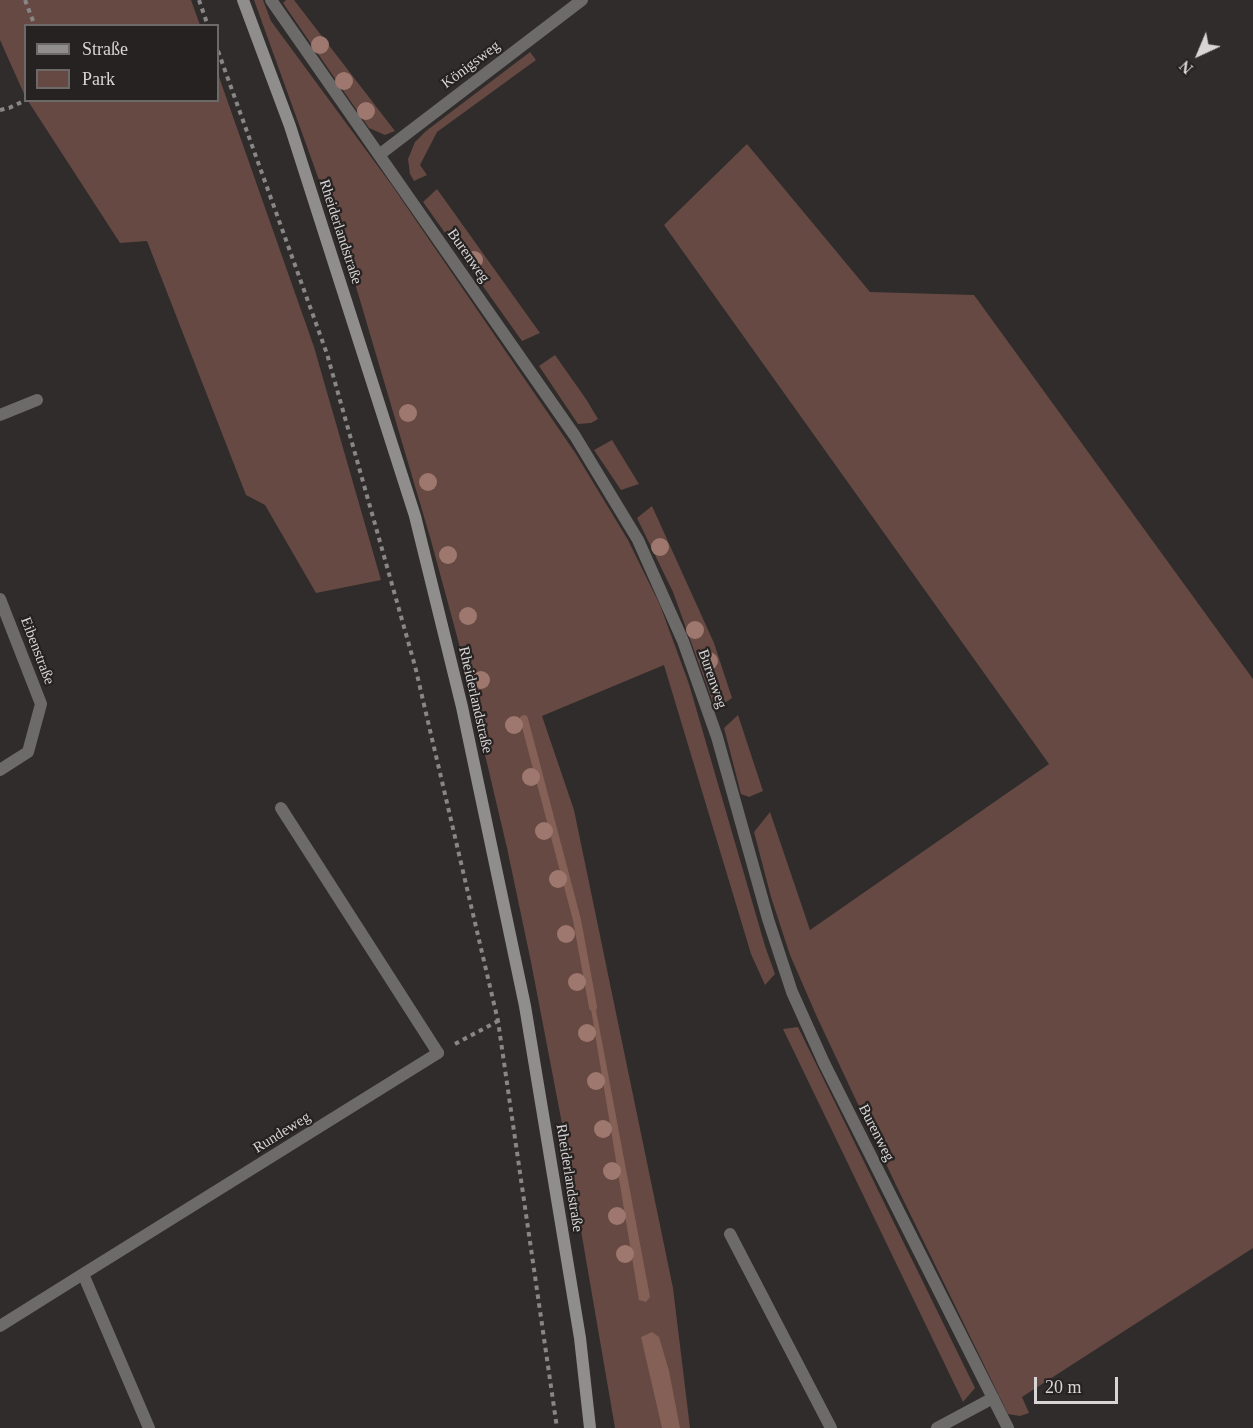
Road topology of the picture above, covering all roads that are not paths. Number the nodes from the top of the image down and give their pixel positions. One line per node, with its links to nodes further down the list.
1 (243, 0): 15 (main road, Rheiderlandstraße)
2 (271, 0): 4 (street, Burenweg)
3 (582, 0): 4 (street, Königsweg)
4 (379, 155): 13 (street, Burenweg)
5 (37, 400): 6 (street)
6 (0, 415)
7 (0, 599): 8 (street, Eibenstraße)
8 (0, 770)
9 (281, 807): 11 (street, Rundeweg)
10 (730, 1234): 16 (street)
11 (83, 1274): 12 (street, Rundeweg); 14 (street)
12 (0, 1326)
13 (993, 1398): 17 (street); 18 (street, Burenweg)
14 (149, 1428)
15 (590, 1428)
16 (831, 1428)
17 (937, 1428)
18 (1008, 1428)

